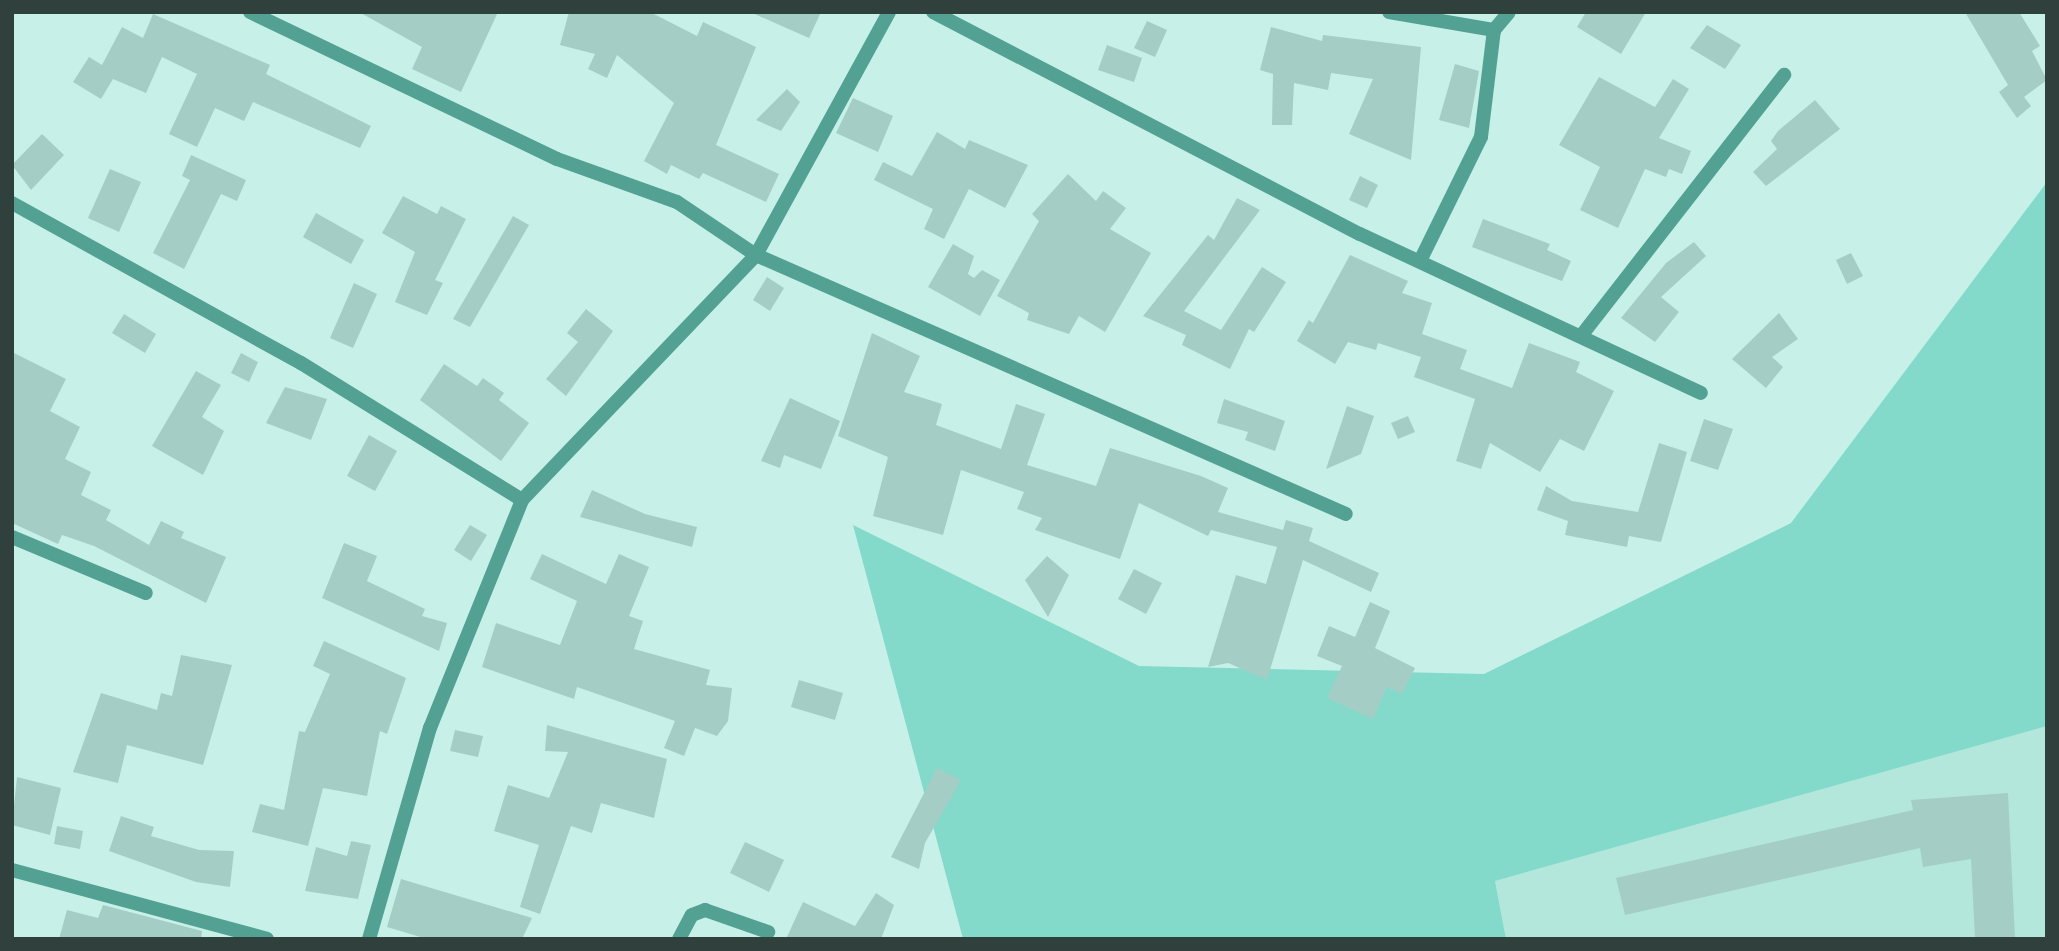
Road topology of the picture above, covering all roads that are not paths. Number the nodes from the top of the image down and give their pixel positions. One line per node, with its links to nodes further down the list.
1 (250, 12): 9 (street)
2 (888, 12): 9 (street)
3 (933, 12): 10 (street)
4 (1389, 12): 6 (street)
5 (1509, 12): 6 (street)
6 (1494, 30): 10 (street)
7 (1784, 75): 11 (street)
8 (12, 204): 13 (street)
9 (756, 255): 13 (street); 14 (street)
10 (1420, 261): 11 (street)
11 (1581, 336): 12 (street)
12 (1701, 393)
13 (522, 500): 20 (street)
14 (1346, 514)
15 (12, 537): 16 (street)
16 (146, 593)
17 (12, 870): 19 (street)
18 (768, 932): 21 (street)
19 (267, 939)
20 (369, 939)
21 (679, 939)

